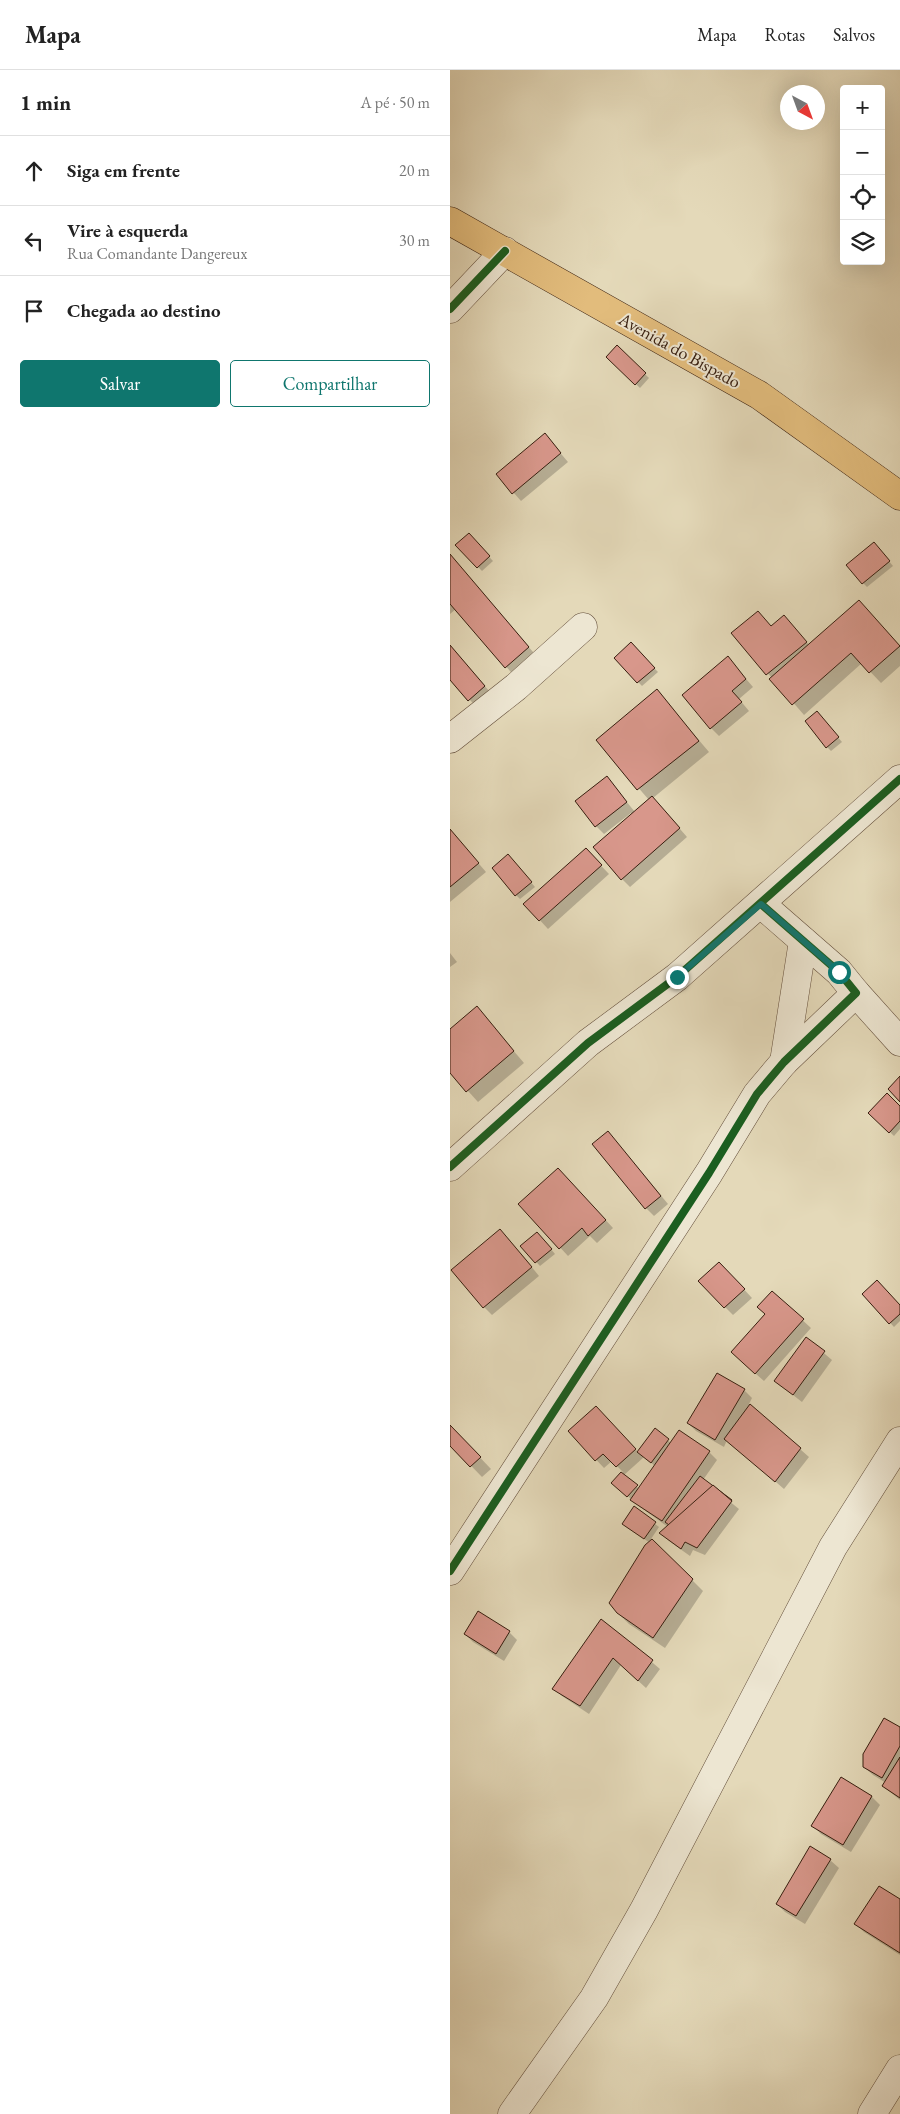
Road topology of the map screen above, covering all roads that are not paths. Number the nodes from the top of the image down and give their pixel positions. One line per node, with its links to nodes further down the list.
1 (450, 221): 2 (main road, Avenida do Bispado)
2 (505, 252): 3 (street); 4 (main road, Avenida do Bispado)
3 (450, 309)
4 (900, 496)
5 (583, 628): 6 (street)
6 (450, 738)
7 (900, 779): 8 (street)
8 (761, 904): 9 (street); 13 (street)
9 (803, 941): 10 (street); 12 (street)
10 (856, 993): 11 (street); 12 (street)
11 (900, 1042)
12 (784, 1062): 15 (street)
13 (450, 1167)
14 (900, 1441): 17 (street)
15 (450, 1571)
16 (900, 2069): 18 (street)
17 (512, 2114)
18 (872, 2114)

